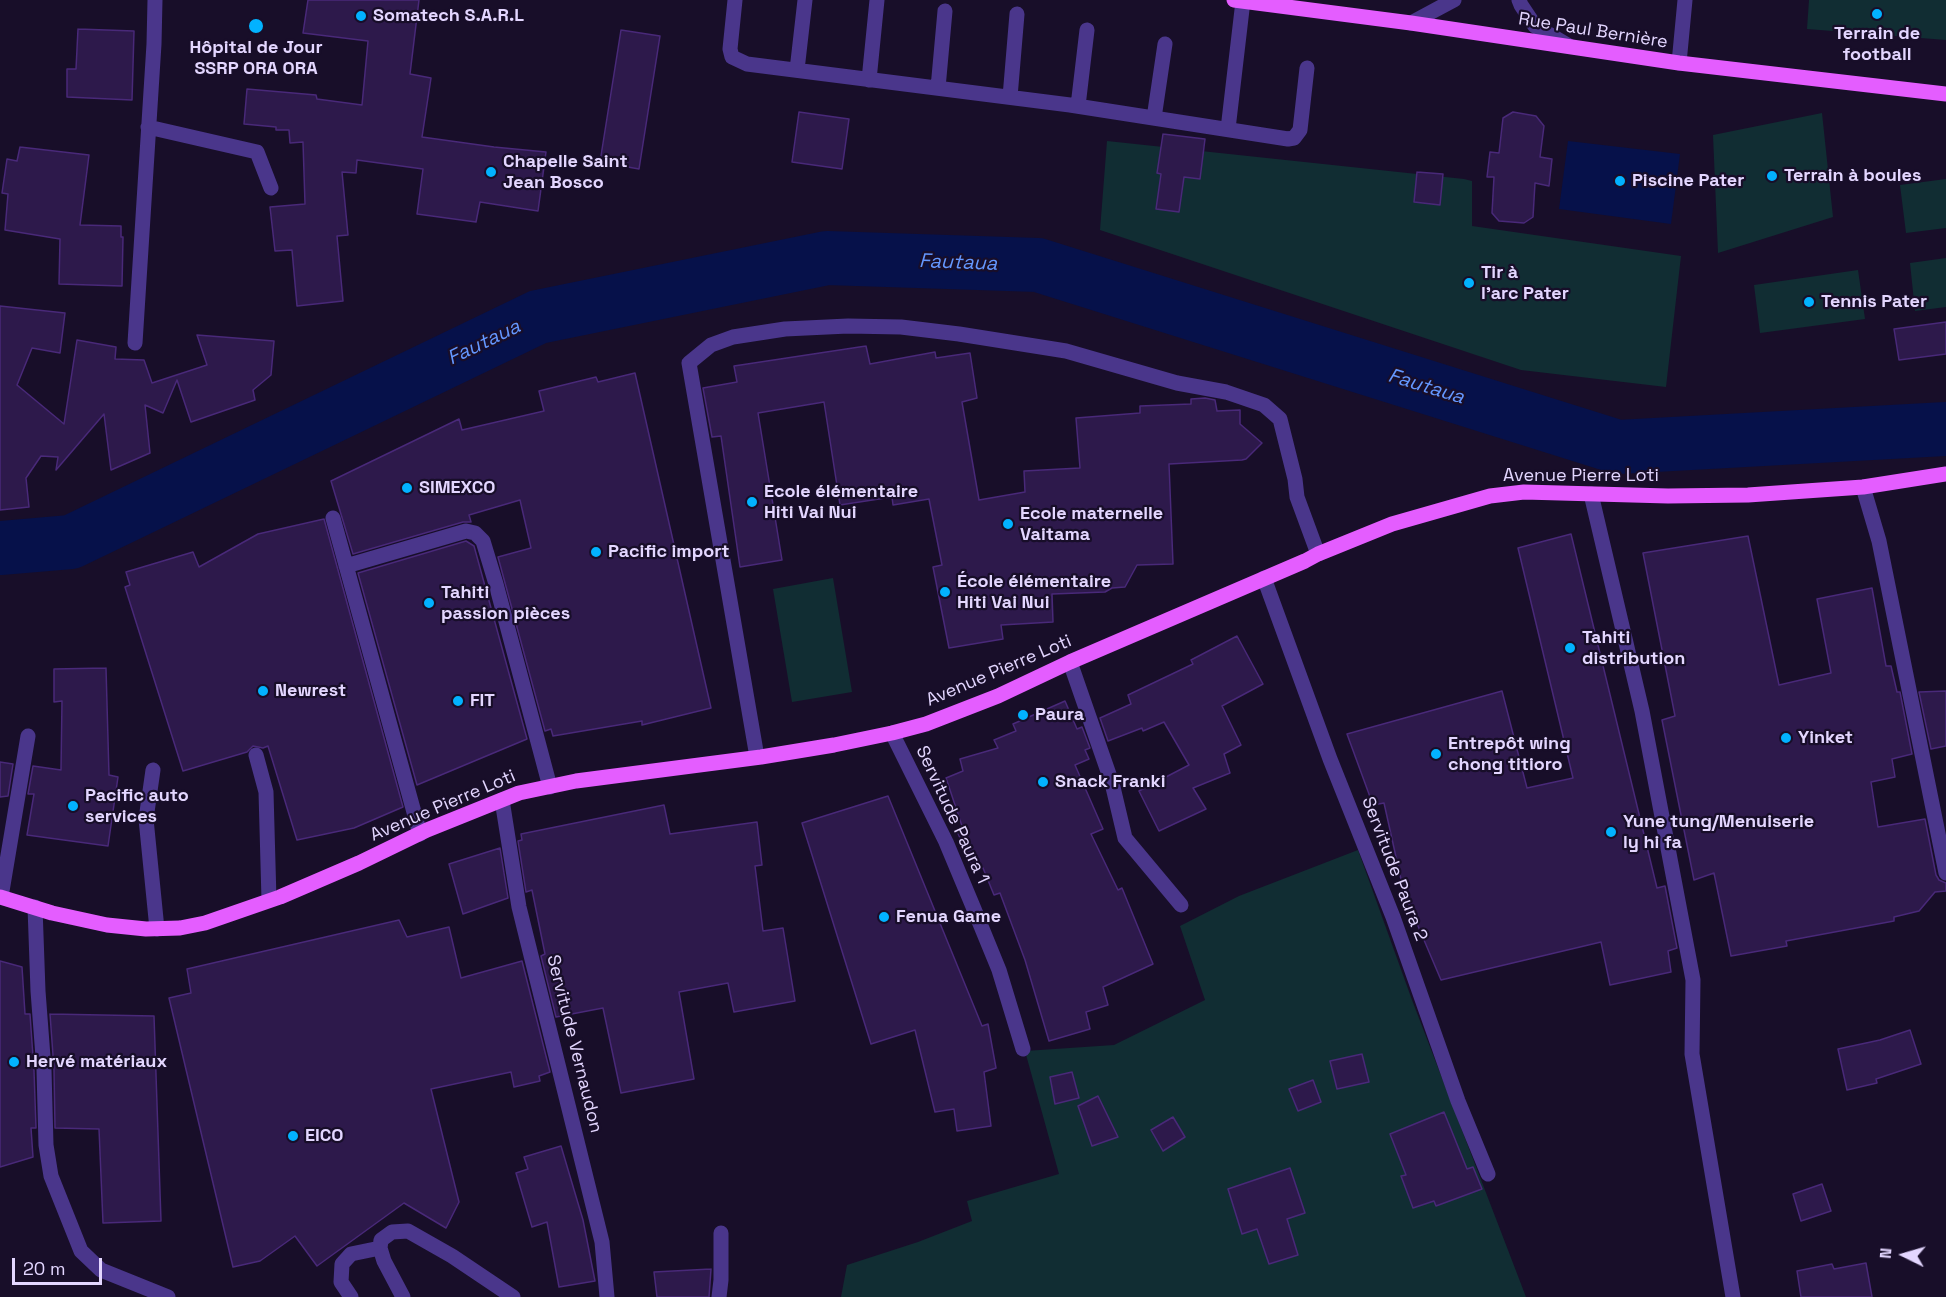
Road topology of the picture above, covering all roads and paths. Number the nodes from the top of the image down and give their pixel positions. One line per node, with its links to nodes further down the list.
1 (155, 0): 24 (street)
2 (735, 0): 17 (street)
3 (805, 0): 17 (street)
4 (877, 0): 18 (street)
5 (1454, 0): 11 (street)
6 (1519, 0): 14 (street)
7 (1685, 0): 15 (street)
8 (1239, 1): 11 (main road, Rue Paul Bernière); 25 (street)
9 (945, 11): 19 (street)
10 (1017, 14): 21 (street)
11 (1411, 23): 14 (main road, Rue Paul Bernière)
12 (1087, 30): 22 (street)
13 (1165, 44): 23 (street)
14 (1569, 46): 15 (main road, Rue Paul Bernière)
15 (1679, 63): 20 (main road, Rue Paul Bernière)
16 (1307, 68): 25 (street)
17 (797, 70): 18 (street)
18 (869, 80): 19 (street)
19 (938, 88): 21 (street)
20 (1946, 94)
21 (1010, 97): 22 (street)
22 (1078, 106): 23 (street)
23 (1154, 118): 25 (street)
24 (148, 127): 26 (street); 27 (street)
25 (1228, 129)
26 (271, 188)
27 (135, 344)
28 (1946, 474): 29 (main road, Avenue Pierre Loti)
29 (1863, 488): 30 (main road, Avenue Pierre Loti); 44 (street)
30 (1591, 494): 32 (main road, Avenue Pierre Loti); 62 (street)
31 (333, 518): 33 (street)
32 (1318, 554): 34 (main road, Avenue Pierre Loti); 39 (street)
33 (346, 566): 41 (street); 43 (street)
34 (1264, 578): 35 (main road, Avenue Pierre Loti); 51 (street, Servitude Paura 2)
35 (1070, 662): 36 (main road, Avenue Pierre Loti); 47 (street)
36 (892, 733): 39 (main road, Avenue Pierre Loti); 50 (street, Servitude Paura 1)
37 (28, 736): 45 (street)
38 (256, 754): 46 (street)
39 (757, 757): 41 (main road, Avenue Pierre Loti)
40 (153, 770): 49 (street)
41 (550, 787): 42 (main road, Avenue Pierre Loti)
42 (502, 800): 43 (main road, Avenue Pierre Loti); 53 (street, Servitude Vernaudon)
43 (420, 834): 46 (main road, Avenue Pierre Loti)
44 (1946, 873)
45 (0, 897): 48 (main road, Avenue Pierre Loti)
46 (269, 900): 49 (main road, Avenue Pierre Loti)
47 (1181, 905)
48 (35, 907): 49 (main road, Avenue Pierre Loti); 55 (street)
49 (158, 928)
50 (1023, 1049)
51 (1488, 1174)
52 (721, 1233): 61 (street)
53 (602, 1242): 59 (street, Servitude Vernaudon); 60 (street)
54 (380, 1248): 56 (street); 57 (street); 58 (street)
55 (168, 1297)
56 (351, 1297)
57 (403, 1297)
58 (513, 1297)
59 (607, 1297)
60 (617, 1297)
61 (719, 1297)
62 (1733, 1297)

